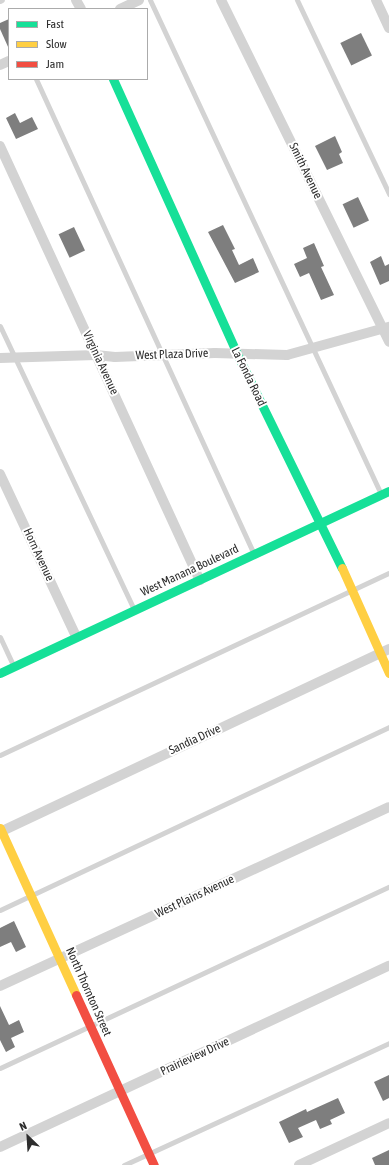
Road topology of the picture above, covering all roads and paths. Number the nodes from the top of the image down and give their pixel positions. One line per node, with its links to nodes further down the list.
1 (139, 0): 6 (street)
2 (150, 0): 15 (lane)
3 (221, 0): 13 (street, Smith Avenue)
4 (297, 0): 11 (lane)
5 (376, 0): 7 (street)
6 (122, 8)
7 (389, 28)
8 (36, 80): 18 (lane)
9 (113, 80): 16 (street, La Fonda Road)
10 (0, 146): 17 (street, Virginia Avenue)
11 (389, 194)
12 (0, 326): 19 (lane)
13 (386, 328): 14 (street, Smith Avenue); 15 (street, West Plaza Drive)
14 (389, 342)
15 (314, 348): 16 (street, West Plaza Drive); 22 (lane)
16 (237, 354): 18 (street, West Plaza Drive); 23 (street, La Fonda Road)
17 (96, 355): 18 (street, West Plaza Drive); 19 (street, West Plaza Drive); 26 (street, Virginia Avenue)
18 (163, 355): 24 (lane)
19 (14, 357): 20 (street, West Plaza Drive); 28 (lane)
20 (0, 358)
21 (0, 474): 29 (street, Horn Avenue)
22 (385, 493): 23 (street, West Manana Boulevard)
23 (320, 524): 24 (street, West Manana Boulevard); 27 (street, La Fonda Road)
24 (254, 555): 26 (street, West Manana Boulevard)
25 (389, 573): 27 (lane)
26 (200, 580): 28 (street, West Manana Boulevard)
27 (352, 590): 32 (street, La Fonda Road); 37 (lane)
28 (134, 610): 29 (street, West Manana Boulevard)
29 (76, 636): 33 (street, West Manana Boulevard)
30 (0, 637): 33 (lane)
31 (389, 649): 32 (street, Sandia Drive)
32 (380, 653): 35 (street, La Fonda Road); 39 (street, Sandia Drive)
33 (14, 666): 34 (street, West Manana Boulevard)
34 (0, 673)
35 (389, 673)
36 (389, 727): 41 (lane)
37 (0, 755)
38 (389, 806): 43 (street, West Plains Avenue)
39 (0, 830): 41 (street, North Thornton Street)
40 (389, 887): 46 (lane)
41 (31, 896): 42 (lane); 43 (street, North Thornton Street)
42 (0, 910)
43 (60, 959): 45 (street, West Plains Avenue); 46 (street, North Thornton Street)
44 (389, 966): 49 (street, Prairieview Drive)
45 (0, 986)
46 (91, 1027): 48 (lane); 49 (street, North Thornton Street)
47 (389, 1043): 52 (lane)
48 (0, 1068)
49 (120, 1092): 51 (street, Prairieview Drive); 52 (street, North Thornton Street)
50 (389, 1123): 55 (street)
51 (0, 1147)
52 (149, 1153): 53 (lane); 54 (street, North Thornton Street)
53 (124, 1165)
54 (154, 1165)
55 (299, 1165)

